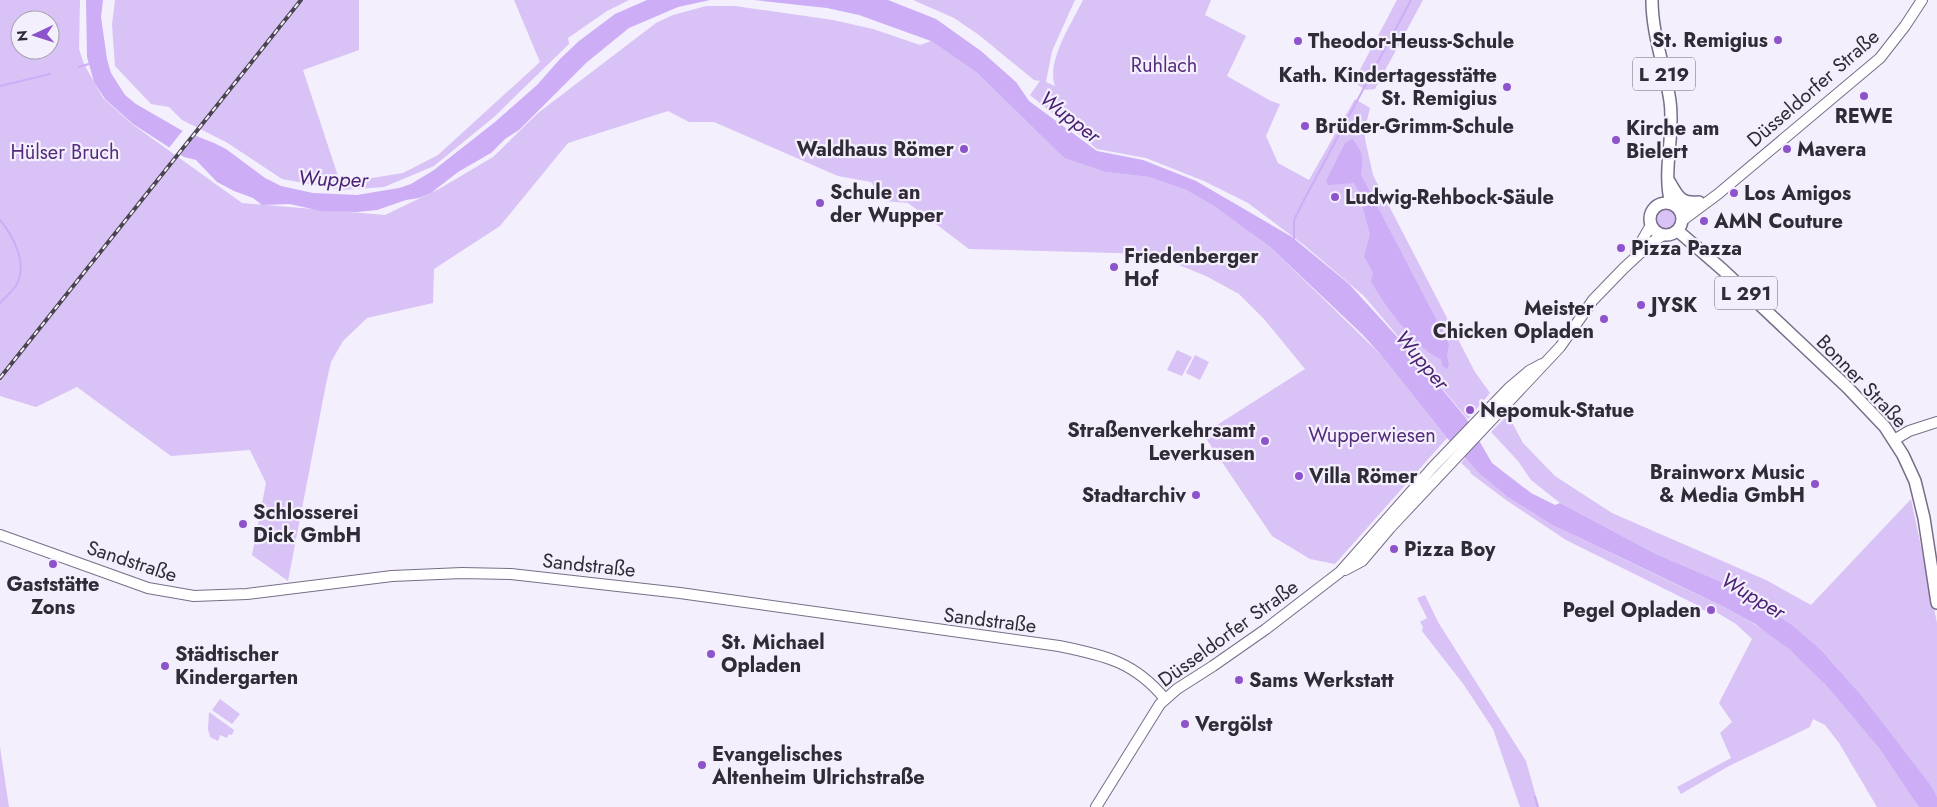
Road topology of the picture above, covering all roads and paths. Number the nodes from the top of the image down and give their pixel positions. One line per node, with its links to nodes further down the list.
1 (1652, 0): 3 (main road, L 219)
2 (1922, 0): 5 (street, Düsseldorfer Straße)
3 (1670, 148): 4 (main road, L 219); 7 (main road, L 219)
4 (1667, 178): 6 (main road); 7 (main road, L 219)
5 (1718, 194): 6 (street, Düsseldorfer Straße); 7 (street, Düsseldorfer Straße)
6 (1699, 202): 7 (street, Düsseldorfer Straße)
7 (1674, 214): 8 (main road, L 219); 9 (main road, L 219); 12 (main road, Bonner Straße / L 291)
8 (1651, 225): 9 (main road); 10 (street, Düsseldorfer Straße / L 219)
9 (1663, 235): 10 (street, Düsseldorfer Straße / L 219)
10 (1624, 268): 15 (street, Düsseldorfer Straße / L 219)
11 (1937, 422): 12 (street)
12 (1894, 440): 14 (main road, Bonner Straße / L 291)
13 (0, 535): 15 (street, Sandstraße)
14 (1937, 603)
15 (1165, 699): 16 (street, Düsseldorfer Straße / L 219)
16 (1096, 807)

